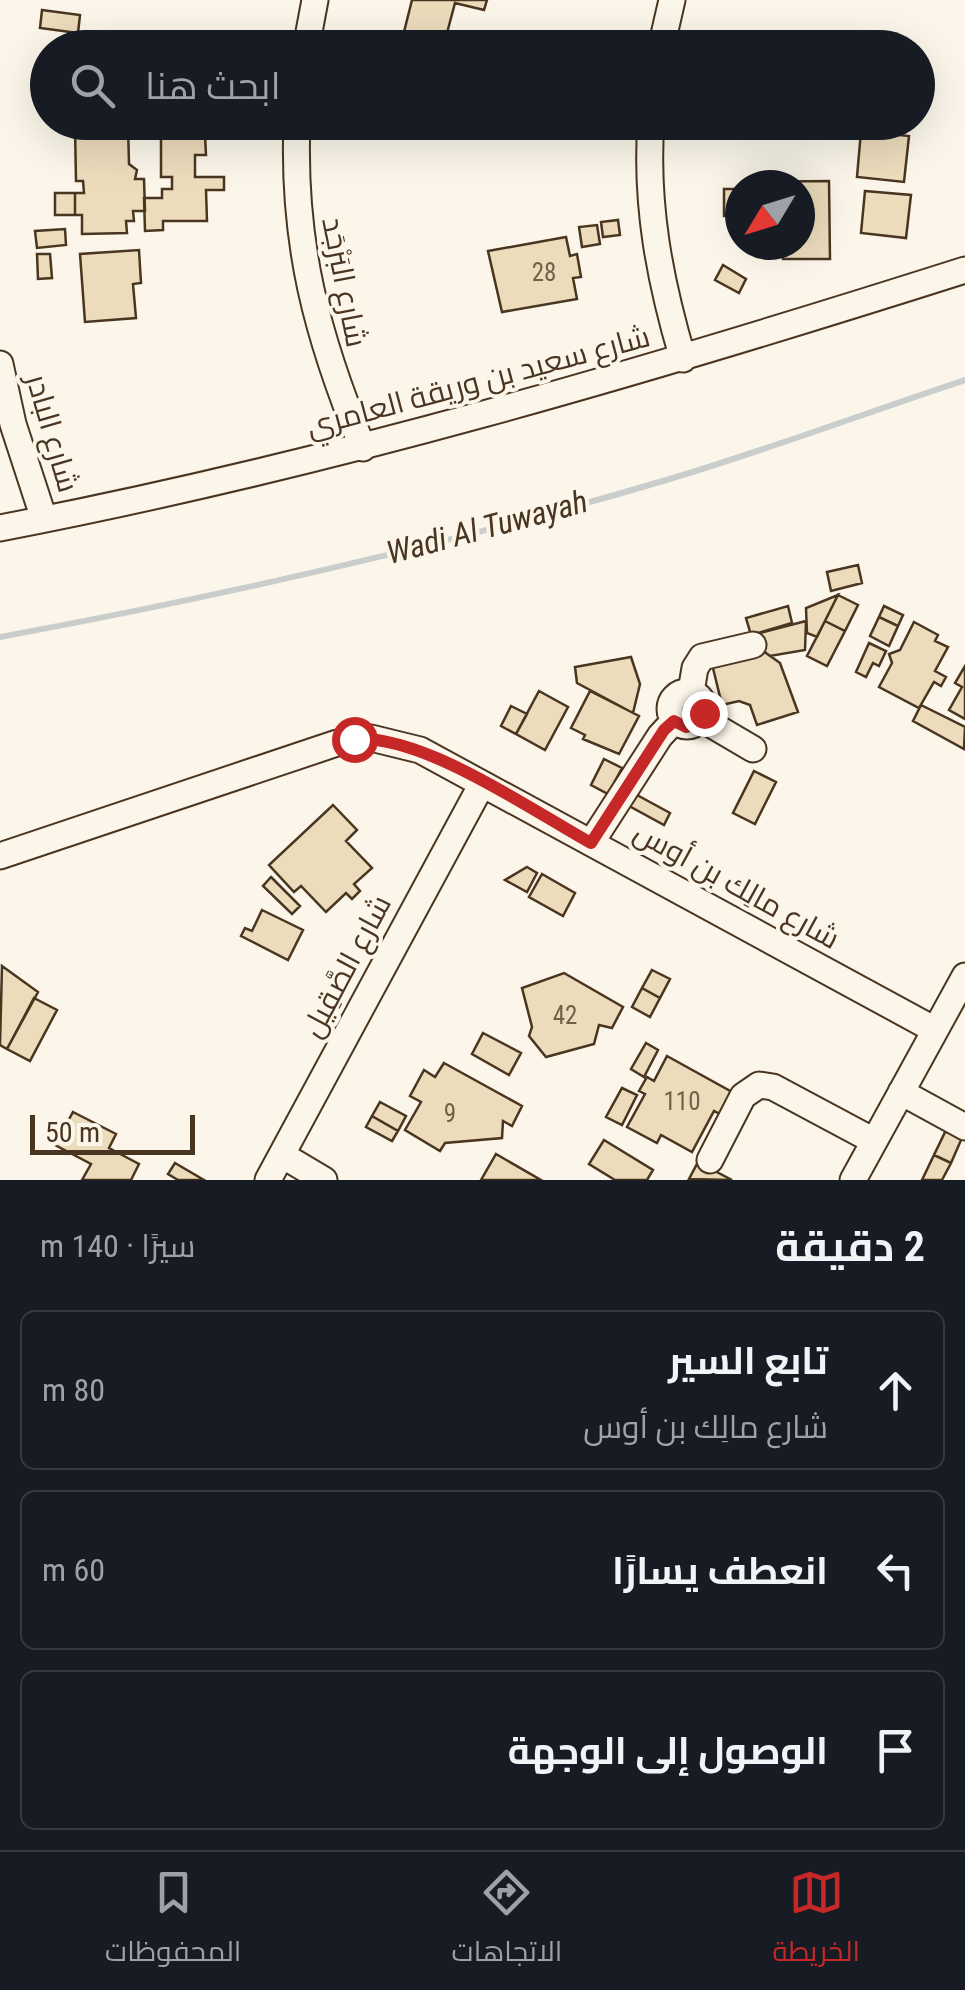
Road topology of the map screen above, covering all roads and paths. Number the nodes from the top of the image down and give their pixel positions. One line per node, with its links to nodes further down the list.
1 (315, 0): 3 (street)
2 (672, 0): 4 (street)
3 (309, 30)
4 (665, 30)
5 (296, 140): 10 (street, شارع البَرْجَد)
6 (651, 140): 8 (street)
7 (965, 270): 8 (street, شارع سعيد بن وريقة العامري)
8 (684, 359): 10 (street, شارع سعيد بن وريقة العامري)
9 (0, 364): 11 (street, شارع البادر)
10 (362, 448): 11 (street, شارع سعيد بن وريقة العامري)
11 (44, 519): 12 (street, شارع سعيد بن وريقة العامري)
12 (0, 528)
13 (752, 644): 14 (street)
14 (691, 692): 15 (street); 16 (street)
15 (702, 719): 16 (street); 17 (street)
16 (674, 721): 19 (street)
17 (752, 749)
18 (482, 784): 19 (street, شارع مالِك بن أوس); 20 (street, شارع مالِك بن أوس); 26 (street, شارع الصَّقِيل)
19 (591, 843): 22 (street, شارع مالِك بن أوس)
20 (0, 856)
21 (965, 976): 22 (street)
22 (935, 1030): 23 (street)
23 (902, 1092): 24 (street); 25 (street)
24 (965, 1127)
25 (874, 1141): 27 (street); 30 (street)
26 (282, 1156): 28 (street, شارع الصَّقِيل); 29 (street)
27 (710, 1160)
28 (268, 1180)
29 (324, 1180)
30 (853, 1180)

